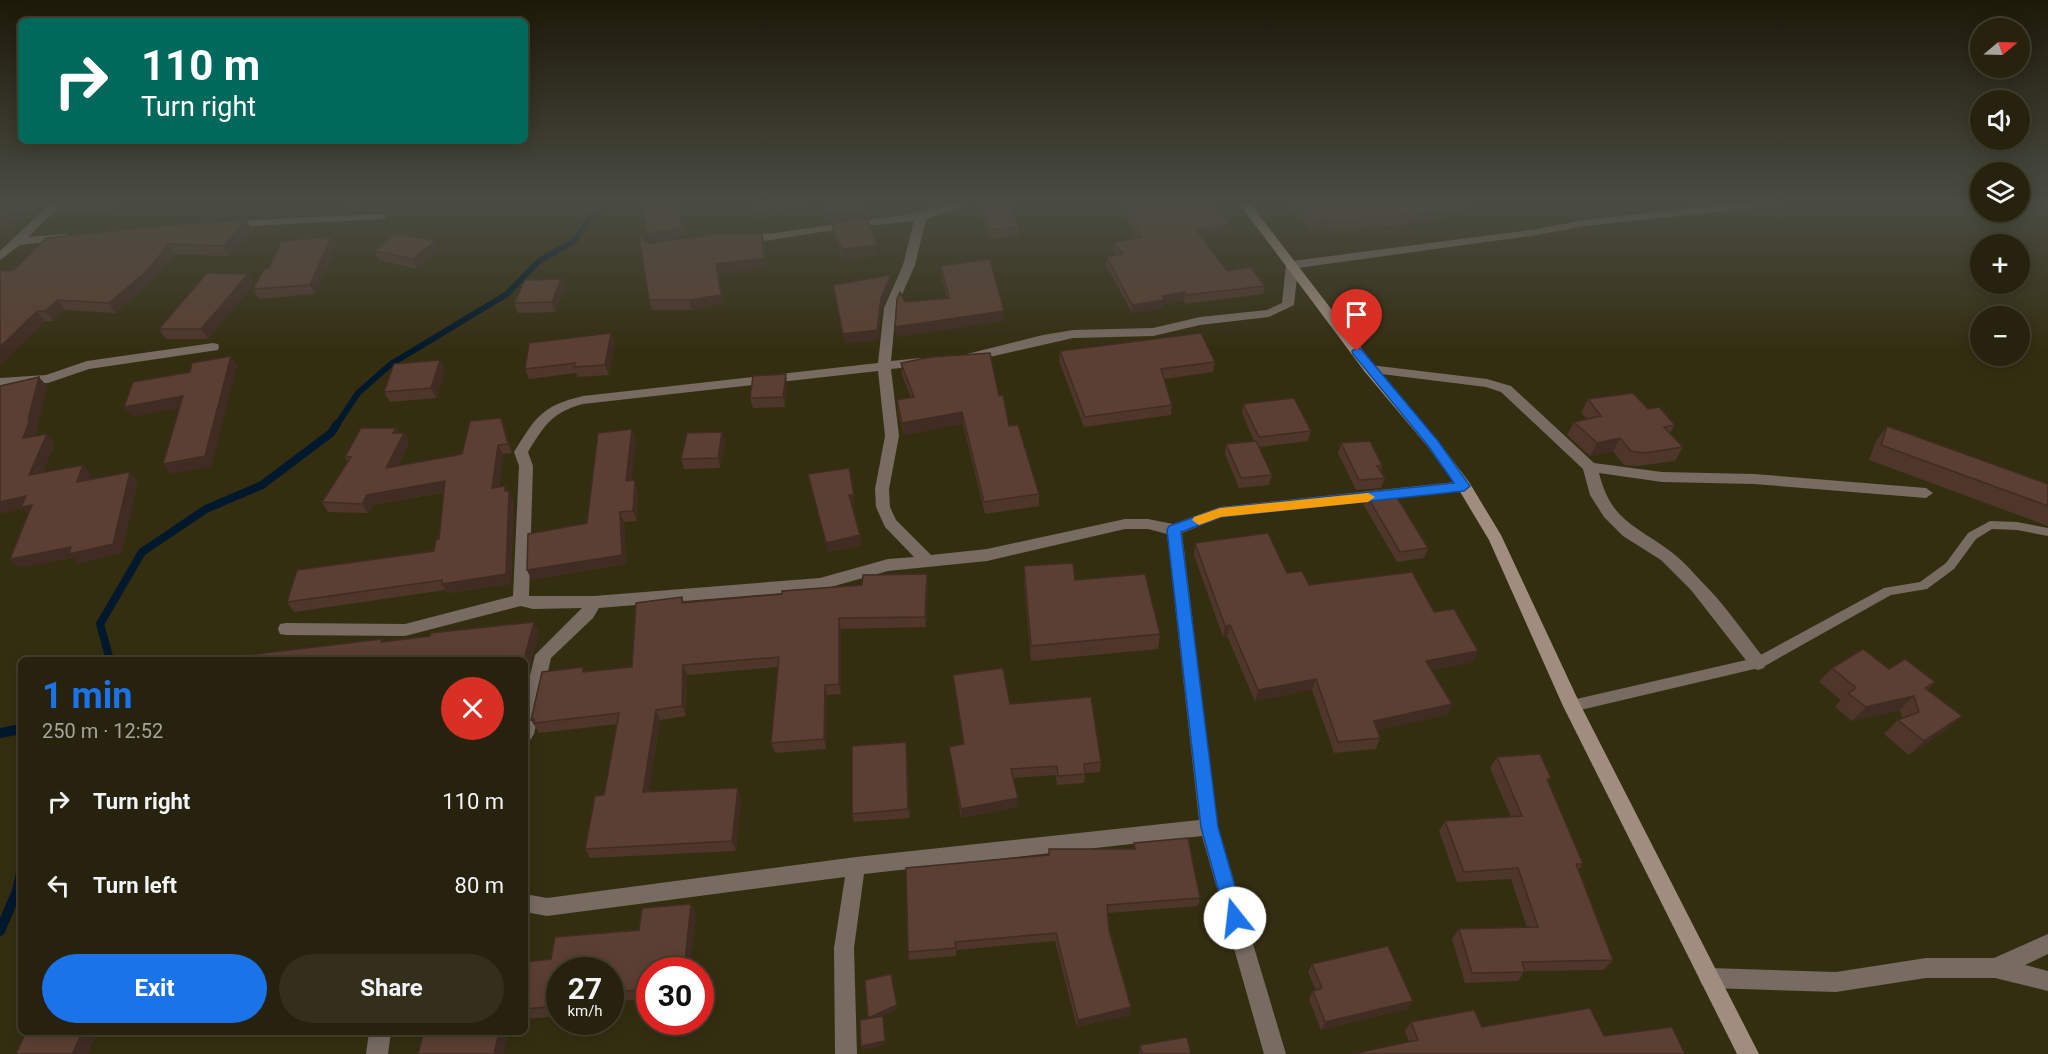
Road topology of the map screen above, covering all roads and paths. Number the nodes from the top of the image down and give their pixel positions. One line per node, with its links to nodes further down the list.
1 (912, 251): 8 (street)
2 (1281, 251): 4 (main road)
3 (1395, 251): 4 (street)
4 (1292, 265): 6 (street); 9 (main road)
5 (213, 347): 10 (street)
6 (955, 358)
7 (932, 361): 8 (street)
8 (884, 365): 16 (street); 17 (street)
9 (1370, 369): 11 (street); 12 (main road)
10 (0, 382)
11 (1590, 466): 13 (street); 20 (street)
12 (1464, 486): 14 (street); 21 (main road)
13 (1926, 493)
14 (1174, 530): 16 (street); 23 (street)
15 (2048, 532): 20 (lane)
16 (927, 560): 18 (street)
17 (521, 600): 18 (street); 19 (street)
18 (594, 602): 22 (street)
19 (286, 629)
20 (1758, 663): 21 (lane)
21 (1572, 706): 28 (main road)
22 (528, 721)
23 (1209, 827): 24 (street); 33 (street)
24 (856, 866): 25 (street); 32 (street)
25 (528, 904)
26 (2048, 944): 27 (street)
27 (1995, 968): 28 (street); 29 (street)
28 (1709, 978): 34 (main road)
29 (2048, 981)
30 (379, 1035): 31 (street)
31 (376, 1054)
32 (846, 1054)
33 (1275, 1054)
34 (1748, 1054)

